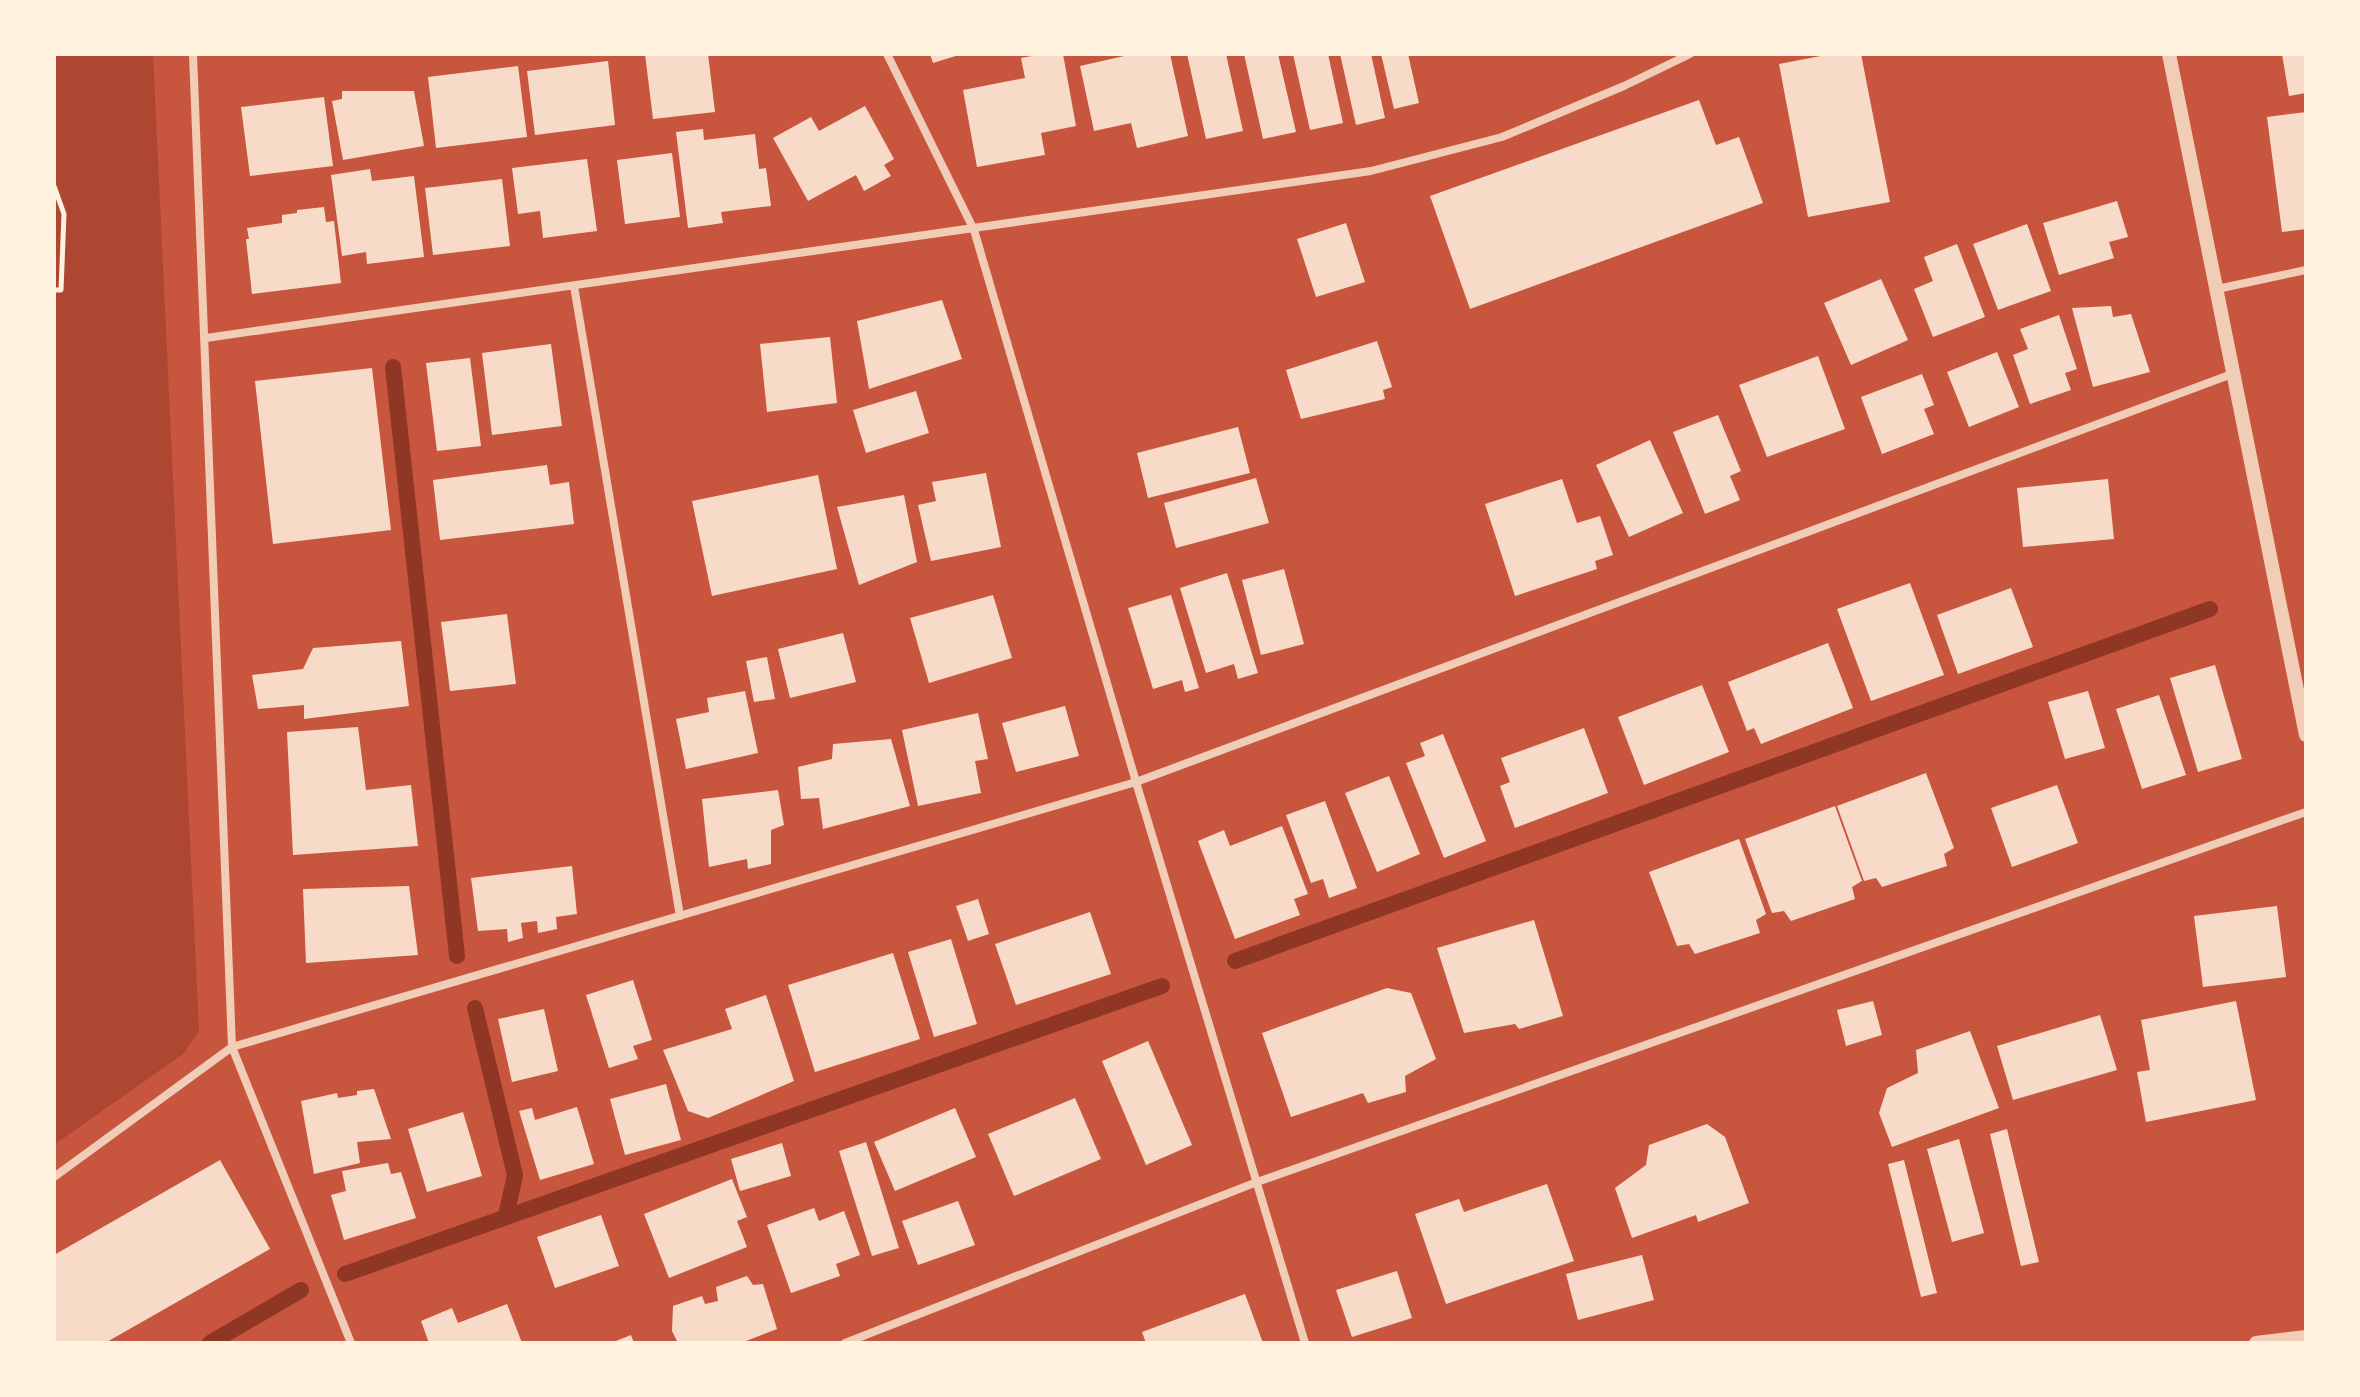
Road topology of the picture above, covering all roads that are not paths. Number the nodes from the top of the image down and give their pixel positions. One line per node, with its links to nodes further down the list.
1 (193, 54): 9 (street)
2 (887, 54): 5 (street)
3 (1690, 54): 5 (street)
4 (2169, 54): 8 (street)
5 (974, 230): 7 (street); 12 (street)
6 (2306, 270): 8 (street)
7 (574, 286): 9 (street); 14 (street)
8 (2217, 289): 10 (street)
9 (206, 338): 15 (street)
10 (2232, 374): 11 (street); 12 (street)
11 (2306, 735)
12 (1136, 782): 14 (street); 17 (street)
13 (2306, 812): 17 (street)
14 (680, 916): 15 (street)
15 (232, 1047): 16 (street); 19 (street)
16 (54, 1177)
17 (1257, 1182): 20 (street); 21 (street)
18 (2306, 1337): 22 (street)
19 (351, 1343)
20 (845, 1343)
21 (1305, 1343)
22 (2256, 1343)

